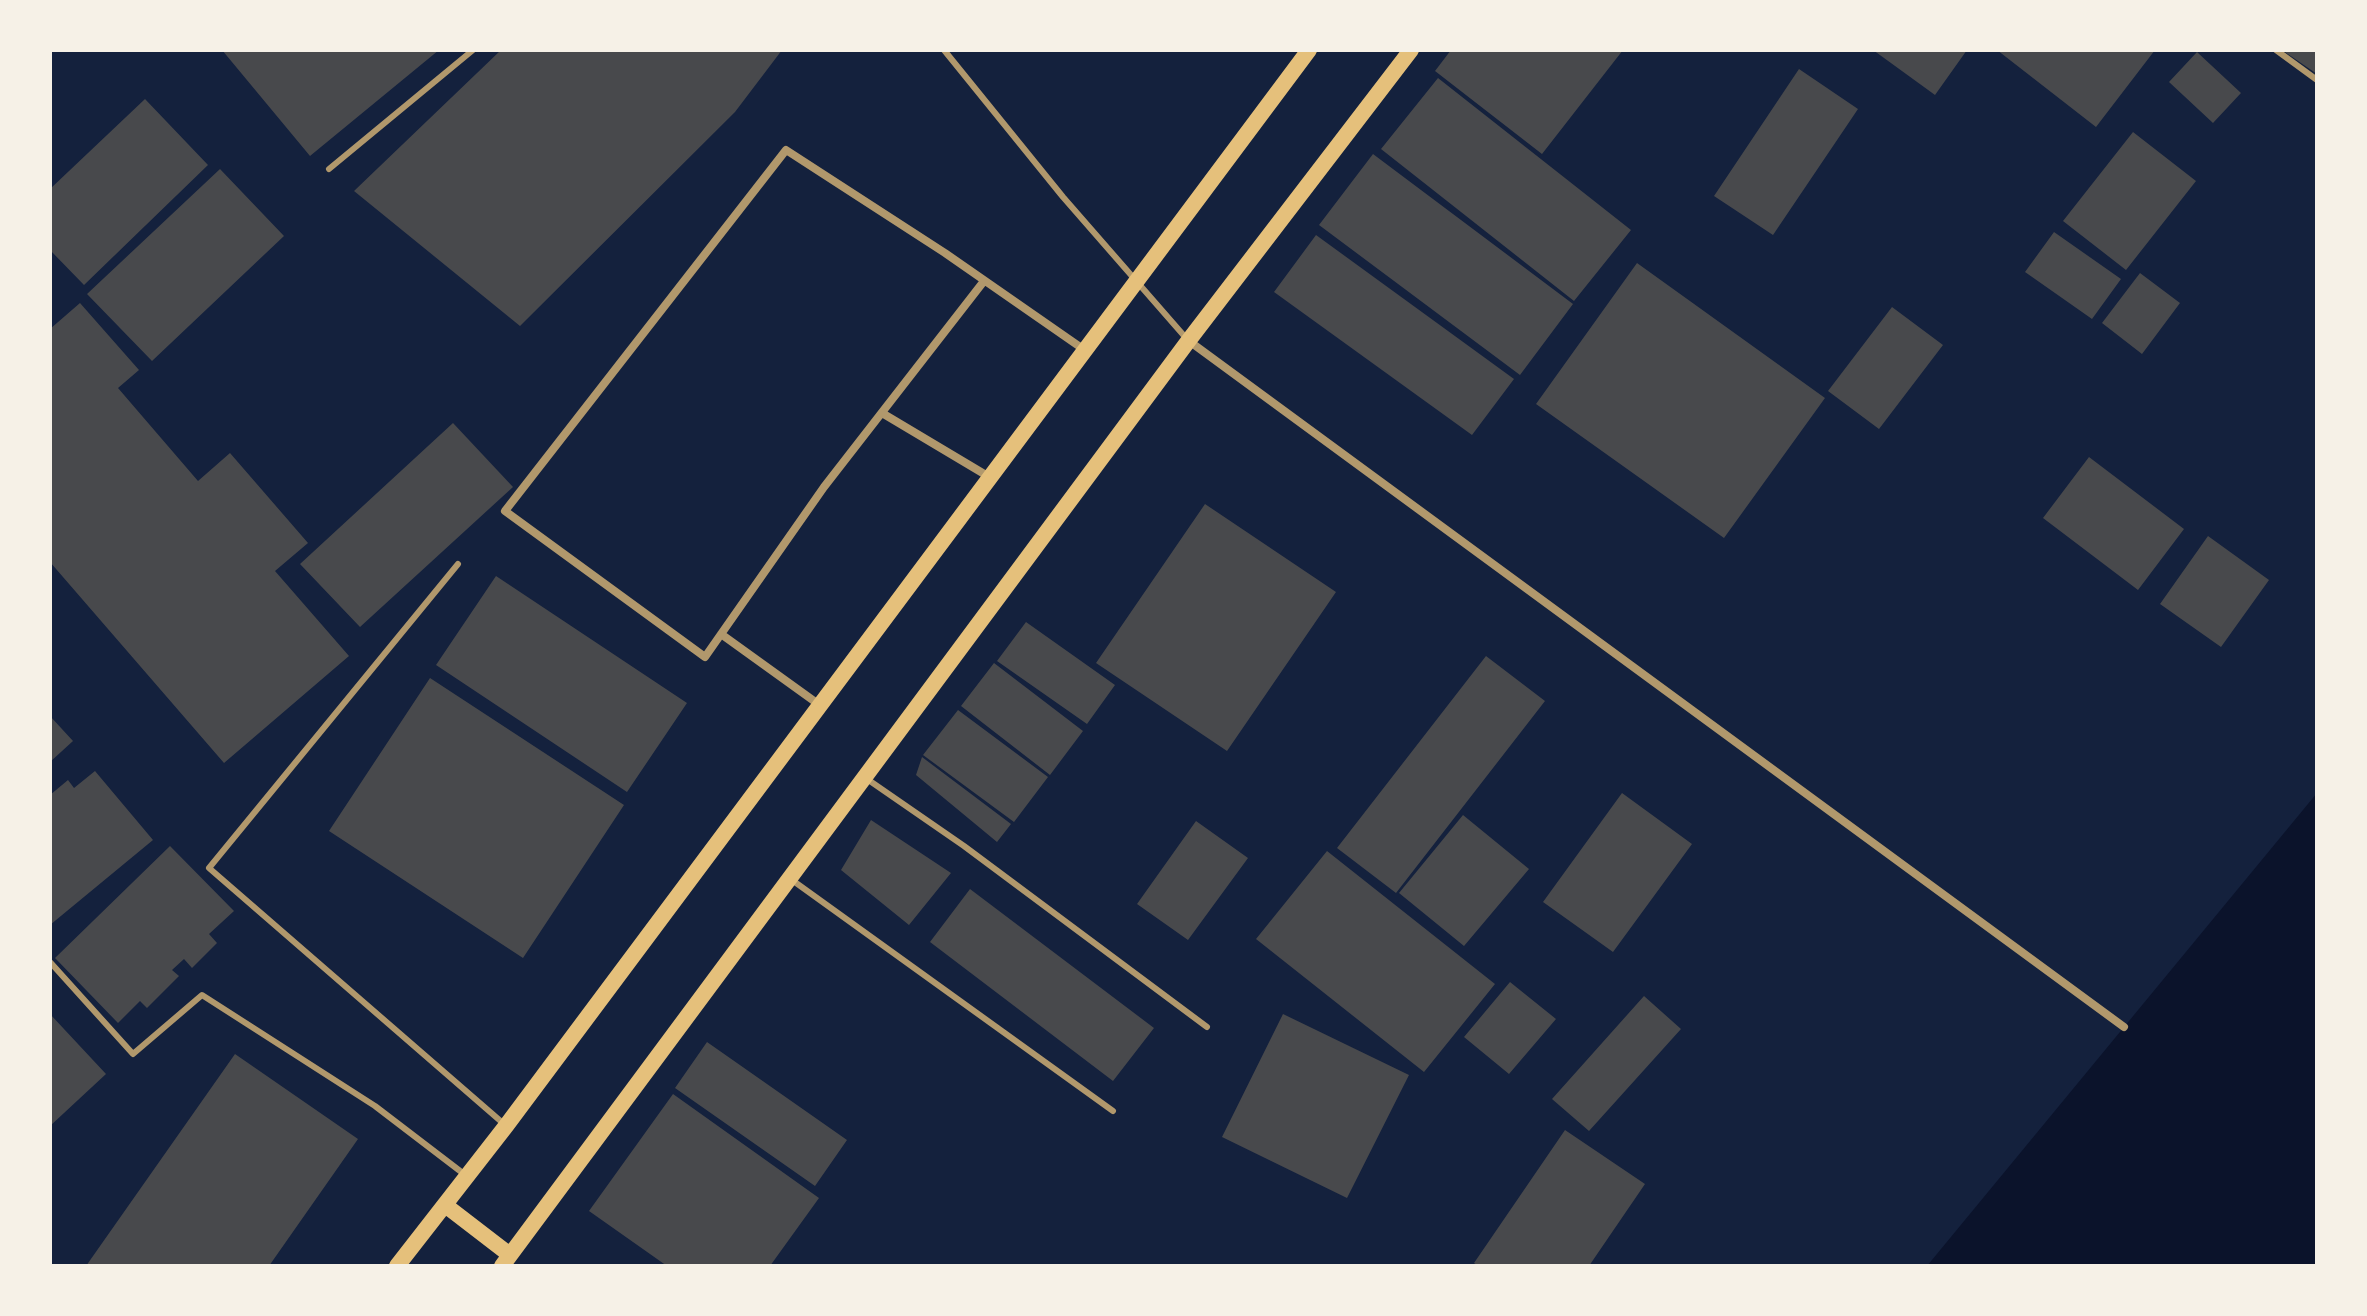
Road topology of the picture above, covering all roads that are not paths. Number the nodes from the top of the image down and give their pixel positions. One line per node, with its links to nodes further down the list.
1 (473, 50): 7 (lane)
2 (944, 50): 9 (lane)
3 (1309, 50): 9 (main road)
4 (1411, 50): 10 (main road)
5 (2276, 50): 6 (lane)
6 (2317, 80)
7 (329, 169)
8 (984, 281): 11 (street); 12 (street); 15 (street)
9 (1139, 281): 10 (lane); 11 (main road)
10 (1189, 340): 17 (main road); 21 (street)
11 (1087, 352): 13 (main road)
12 (882, 413): 13 (street); 15 (street)
13 (992, 478): 16 (main road)
14 (458, 564): 23 (lane)
15 (721, 634): 16 (street)
16 (822, 706): 23 (main road)
17 (865, 777): 18 (main road); 20 (lane)
18 (789, 878): 22 (lane); 26 (main road)
19 (50, 962): 24 (lane)
20 (1207, 1027)
21 (2124, 1027)
22 (1113, 1111)
23 (506, 1126): 24 (main road)
24 (467, 1176): 25 (main road)
25 (445, 1205): 26 (main road); 27 (main road)
26 (506, 1261)
27 (397, 1266)

